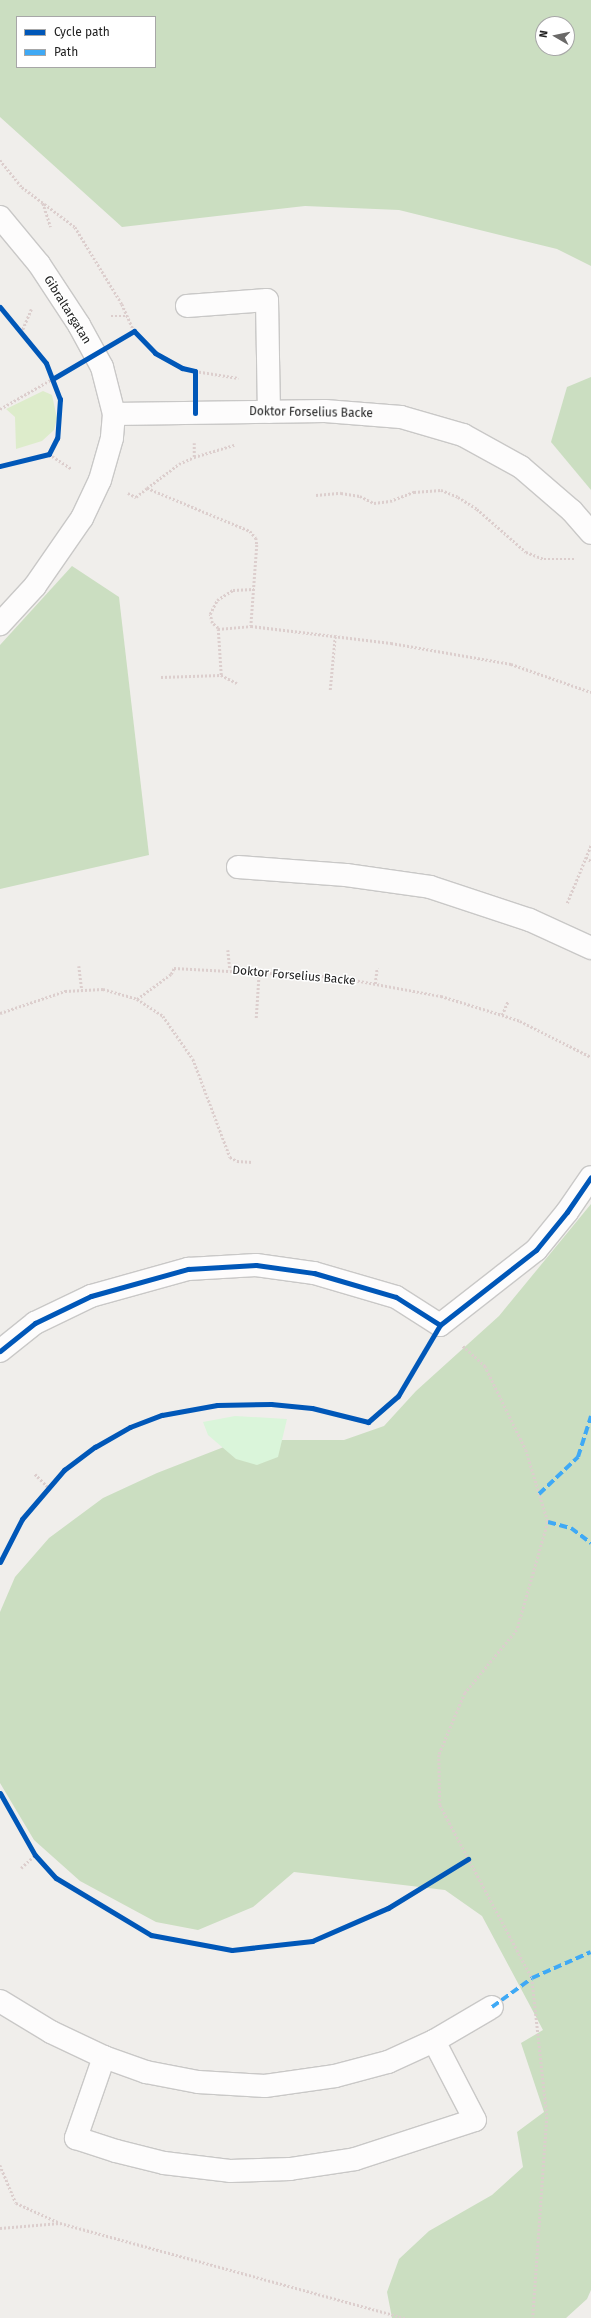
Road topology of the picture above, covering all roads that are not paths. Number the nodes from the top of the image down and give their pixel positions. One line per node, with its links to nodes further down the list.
1 (0, 217): 4 (street, Gibraltargatan)
2 (187, 306): 3 (street)
3 (268, 412): 4 (street, Doktor Forselius Backe); 5 (street, Doktor Forselius Backe)
4 (114, 414): 6 (street, Gibraltargatan)
5 (591, 533)
6 (0, 624)
7 (238, 867): 8 (street)
8 (591, 948)
9 (591, 1177): 10 (street)
10 (0, 1351)
11 (0, 2001): 14 (street)
12 (492, 2007): 13 (street)
13 (434, 2041): 14 (street); 14 (street)
14 (104, 2057)

